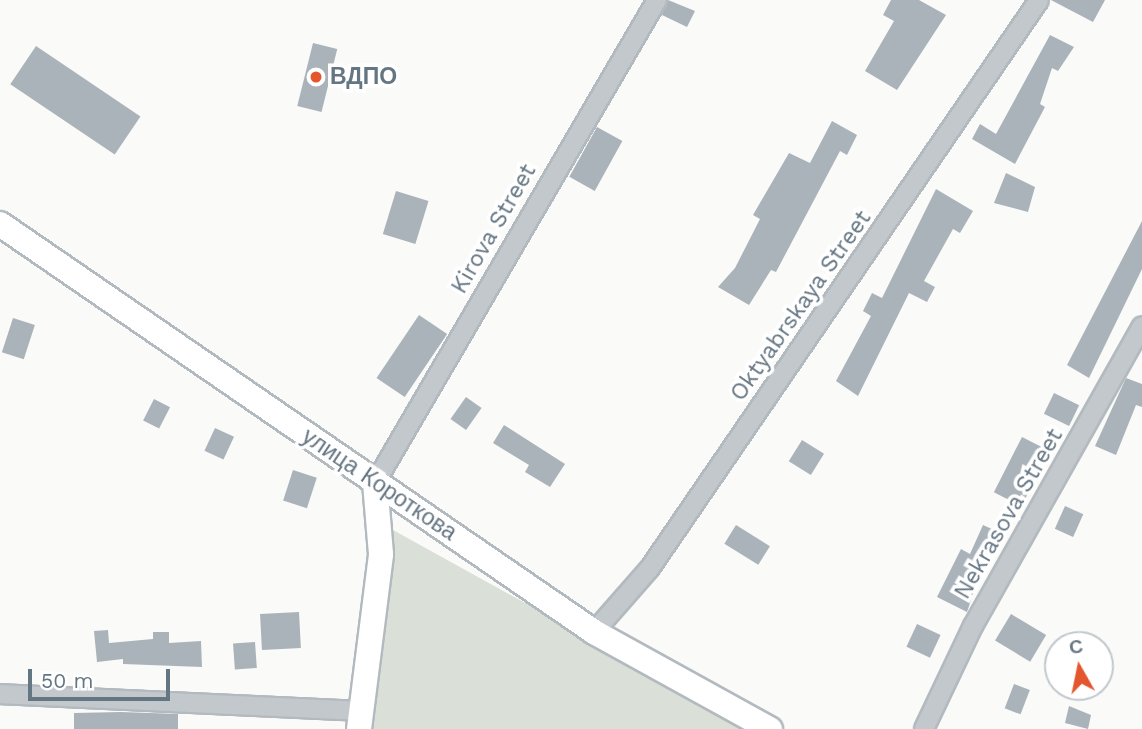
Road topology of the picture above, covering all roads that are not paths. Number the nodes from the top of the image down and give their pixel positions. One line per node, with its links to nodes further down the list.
1 (657, 0): 5 (street, Kirova Street)
2 (1039, 0): 6 (street, Oktyabrskaya Street)
3 (0, 224): 5 (street, улица Короткова)
4 (1142, 326): 10 (street, Nekrasova Street)
5 (375, 483): 6 (street, улица Короткова); 8 (street)
6 (594, 632): 9 (street, улица Короткова)
7 (0, 694): 8 (street)
8 (359, 720)
9 (770, 729)
10 (924, 729)

